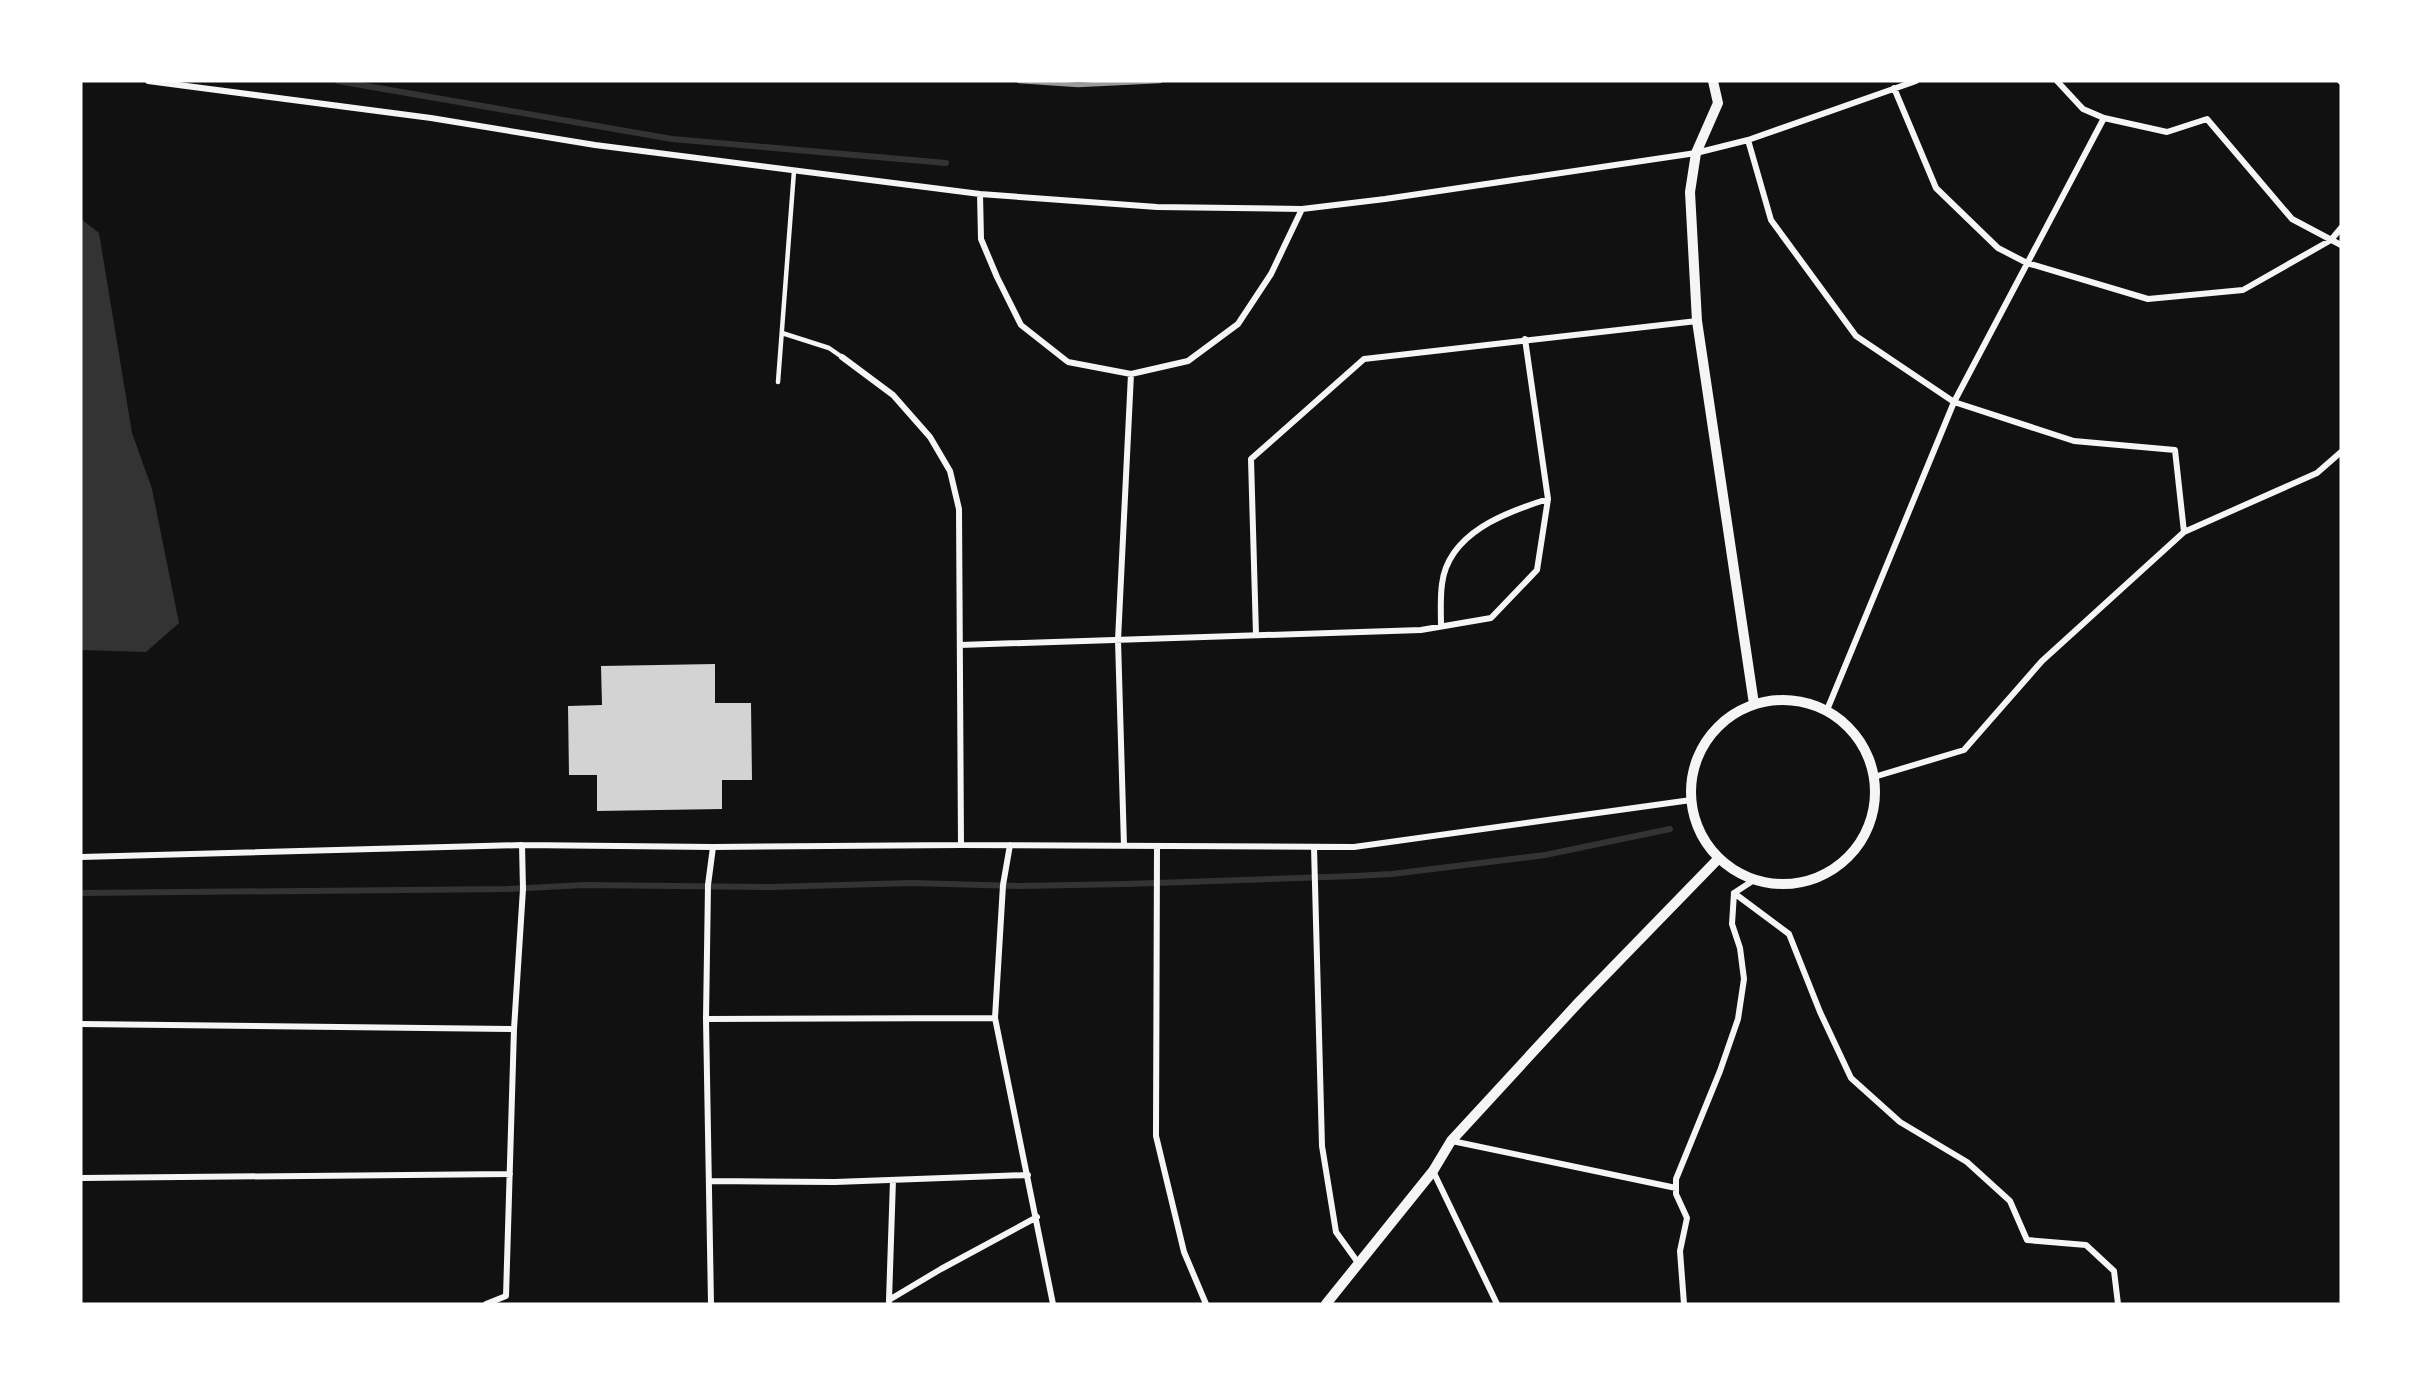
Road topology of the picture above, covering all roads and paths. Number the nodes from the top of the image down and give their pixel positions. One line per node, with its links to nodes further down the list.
1 (148, 81): 9 (street)
2 (1713, 81): 8 (street)
3 (1916, 81): 5 (street)
4 (2057, 81): 6 (street)
5 (1894, 88): 7 (street); 15 (street)
6 (2104, 117): 13 (street); 15 (street)
7 (1748, 140): 8 (street); 22 (street)
8 (1696, 153): 11 (street); 16 (street)
9 (794, 171): 10 (street); 17 (lane)
10 (980, 194): 11 (street); 20 (street)
11 (1302, 209): 20 (street)
12 (2341, 228): 13 (street)
13 (2331, 240): 14 (street); 15 (street)
14 (2341, 245)
15 (2027, 263): 22 (street)
16 (1697, 321): 18 (street); 30 (street)
17 (782, 333): 19 (lane); 21 (lane)
18 (1525, 339): 24 (street); 27 (street)
19 (842, 357): 29 (street)
20 (1131, 374): 28 (street)
21 (778, 382)
22 (1954, 402): 25 (street); 31 (street)
23 (2341, 452): 25 (street)
24 (1548, 499): 26 (street); 26 (street)
25 (2184, 532): 32 (street)
26 (1441, 626): 27 (street)
27 (1256, 635): 28 (street)
28 (1118, 640): 29 (street); 37 (street)
29 (960, 645): 35 (street)
30 (1754, 704): 31 (street); 33 (street)
31 (1827, 710): 32 (street)
32 (1874, 777): 43 (street)
33 (1690, 800): 40 (street); 42 (street)
34 (522, 845): 39 (street); 41 (street); 48 (street)
35 (961, 845): 36 (street); 39 (street)
36 (1010, 845): 37 (street); 45 (street)
37 (1124, 846): 38 (street)
38 (1157, 846): 40 (street); 63 (street)
39 (713, 847): 46 (street)
40 (1314, 847): 58 (street)
41 (81, 856)
42 (1718, 859): 43 (street); 49 (street)
43 (1754, 880): 44 (street)
44 (1734, 893): 56 (street); 67 (street)
45 (995, 1018): 46 (street); 52 (street)
46 (705, 1019): 55 (street)
47 (81, 1023): 48 (street)
48 (514, 1029): 51 (street)
49 (1451, 1141): 50 (street); 56 (street)
50 (1433, 1171): 58 (street); 65 (street)
51 (510, 1174): 53 (street); 60 (street)
52 (1028, 1175): 54 (street); 57 (street)
53 (81, 1178)
54 (893, 1180): 55 (street); 59 (street)
55 (709, 1181): 61 (street)
56 (1676, 1188): 66 (street)
57 (1037, 1217): 59 (street); 62 (street)
58 (1359, 1264): 64 (street)
59 (889, 1302)
60 (486, 1304)
61 (711, 1304)
62 (1053, 1304)
63 (1206, 1304)
64 (1326, 1304)
65 (1497, 1304)
66 (1684, 1304)
67 (2118, 1304)

